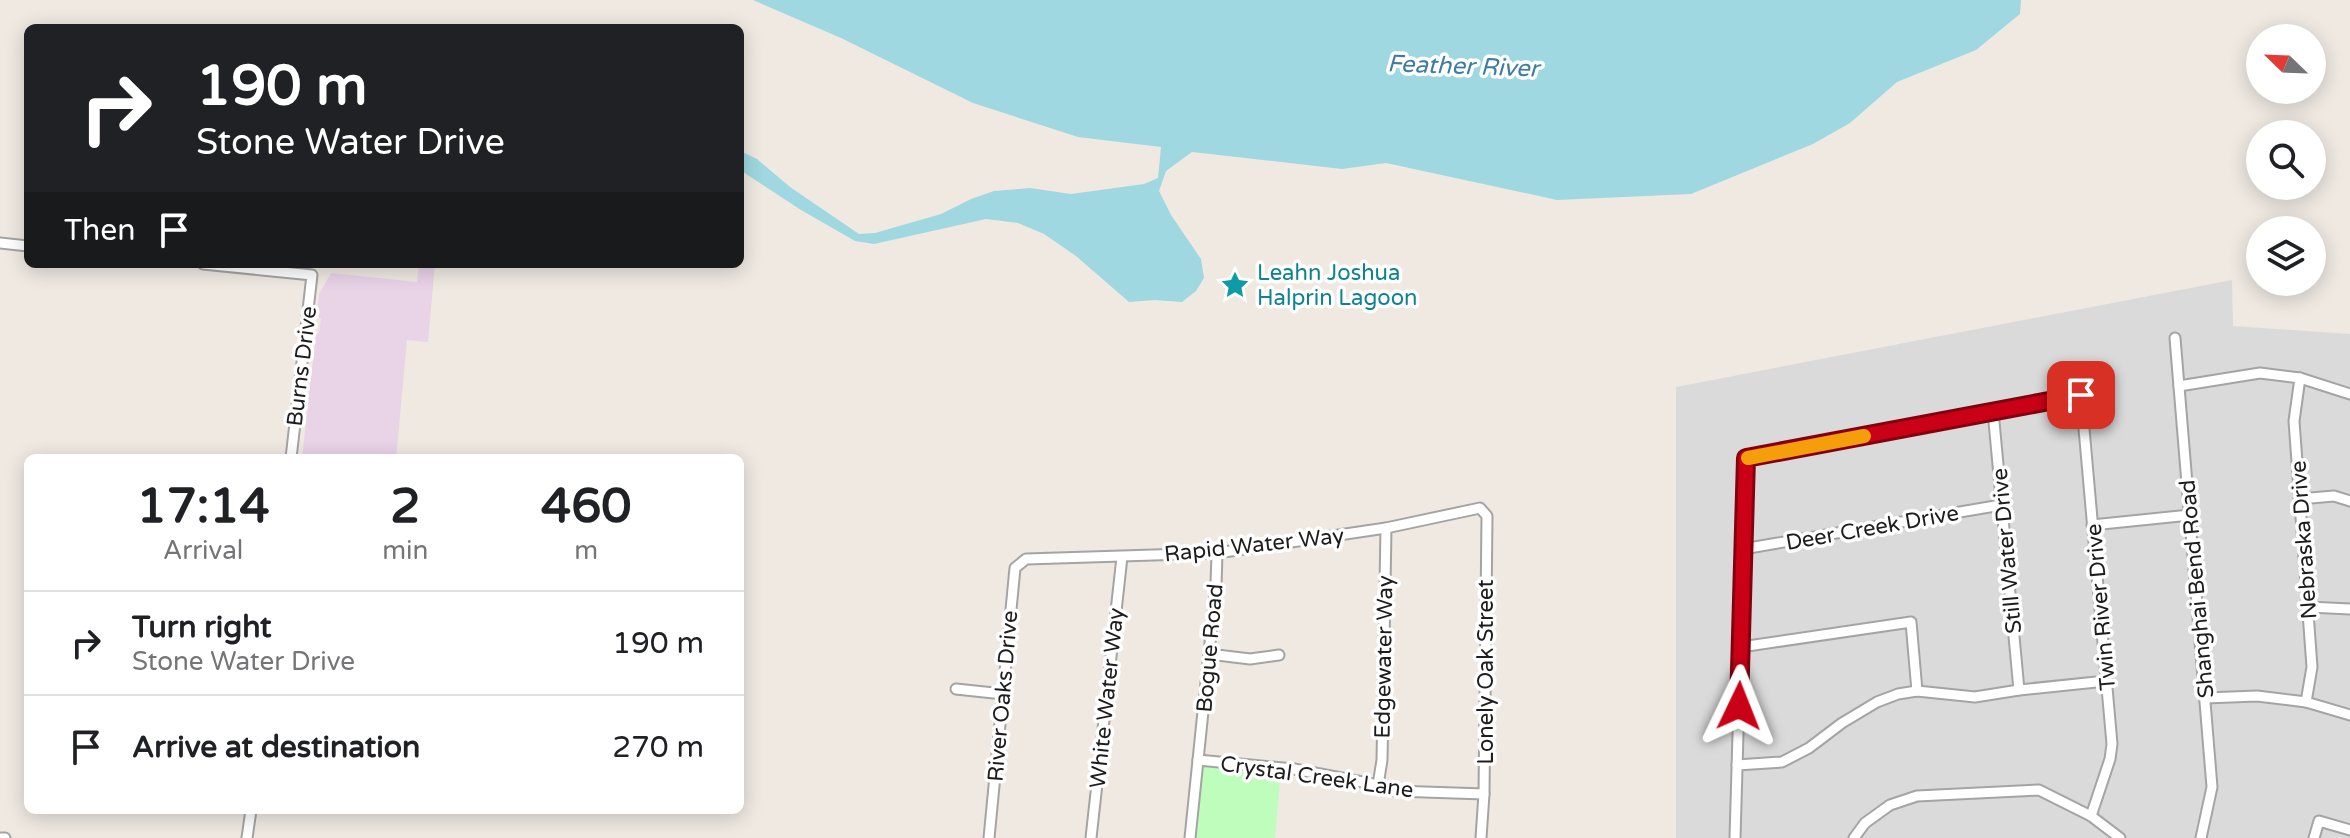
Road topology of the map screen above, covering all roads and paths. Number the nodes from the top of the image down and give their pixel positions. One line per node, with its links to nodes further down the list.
1 (0, 243): 2 (street)
2 (24, 246)
3 (243, 268): 9 (street, Burns Drive)
4 (2175, 338): 6 (street, Shanghai Bend Road)
5 (2300, 378): 6 (street); 7 (street); 10 (street, Nebraska Drive)
6 (2179, 386): 14 (street, Shanghai Bend Road)
7 (2350, 394)
8 (1993, 411): 12 (street, Still Water Drive); 15 (street, Twin River Drive); 17 (street)
9 (291, 454)
10 (2299, 499): 11 (street); 21 (street, Nebraska Drive)
11 (2350, 501)
12 (2001, 505): 17 (street, Deer Creek Drive); 28 (street, Still Water Drive)
13 (1480, 508): 16 (street, Rapid Water Way); 37 (street, Lonely Oak Street)
14 (2190, 515): 15 (street); 31 (street, Shanghai Bend Road)
15 (2092, 525): 26 (street, Twin River Drive)
16 (1386, 528): 18 (street, Rapid Water Way); 36 (street, Edgewater Way)
17 (1743, 549): 23 (street)
18 (1217, 553): 19 (street, Rapid Water Way); 24 (street, Bogue Road)
19 (1122, 557): 20 (street, Rapid Water Way); 43 (street, White Water Way)
20 (1026, 559): 30 (street, River Oaks Drive)
21 (2308, 607): 22 (street); 32 (street, Nebraska Drive)
22 (2350, 609)
23 (1741, 647): 29 (street); 35 (street)
24 (1209, 654): 25 (street); 34 (street, Bogue Road)
25 (1279, 655)
26 (2106, 681): 28 (street); 39 (street, Twin River Drive)
27 (956, 689): 30 (street)
28 (2019, 690): 29 (street)
29 (1917, 691): 35 (street)
30 (1003, 694): 42 (street, River Oaks Drive)
31 (2205, 698): 32 (street); 49 (street, Shanghai Bend Road)
32 (2306, 702): 33 (street)
33 (2350, 715)
34 (1198, 760): 36 (street, Crystal Creek Lane); 44 (street, Bogue Road)
35 (1737, 765): 46 (street)
36 (1378, 785): 37 (street, Crystal Creek Lane)
37 (1484, 794): 45 (street, Lonely Oak Street)
38 (250, 814): 41 (street)
39 (2091, 816): 47 (street); 48 (street)
40 (2350, 830): 50 (street)
41 (247, 838)
42 (989, 838)
43 (1091, 838)
44 (1190, 838)
45 (1481, 838)
46 (1735, 838)
47 (1854, 838)
48 (2120, 838)
49 (2201, 838)
50 (2314, 838)

